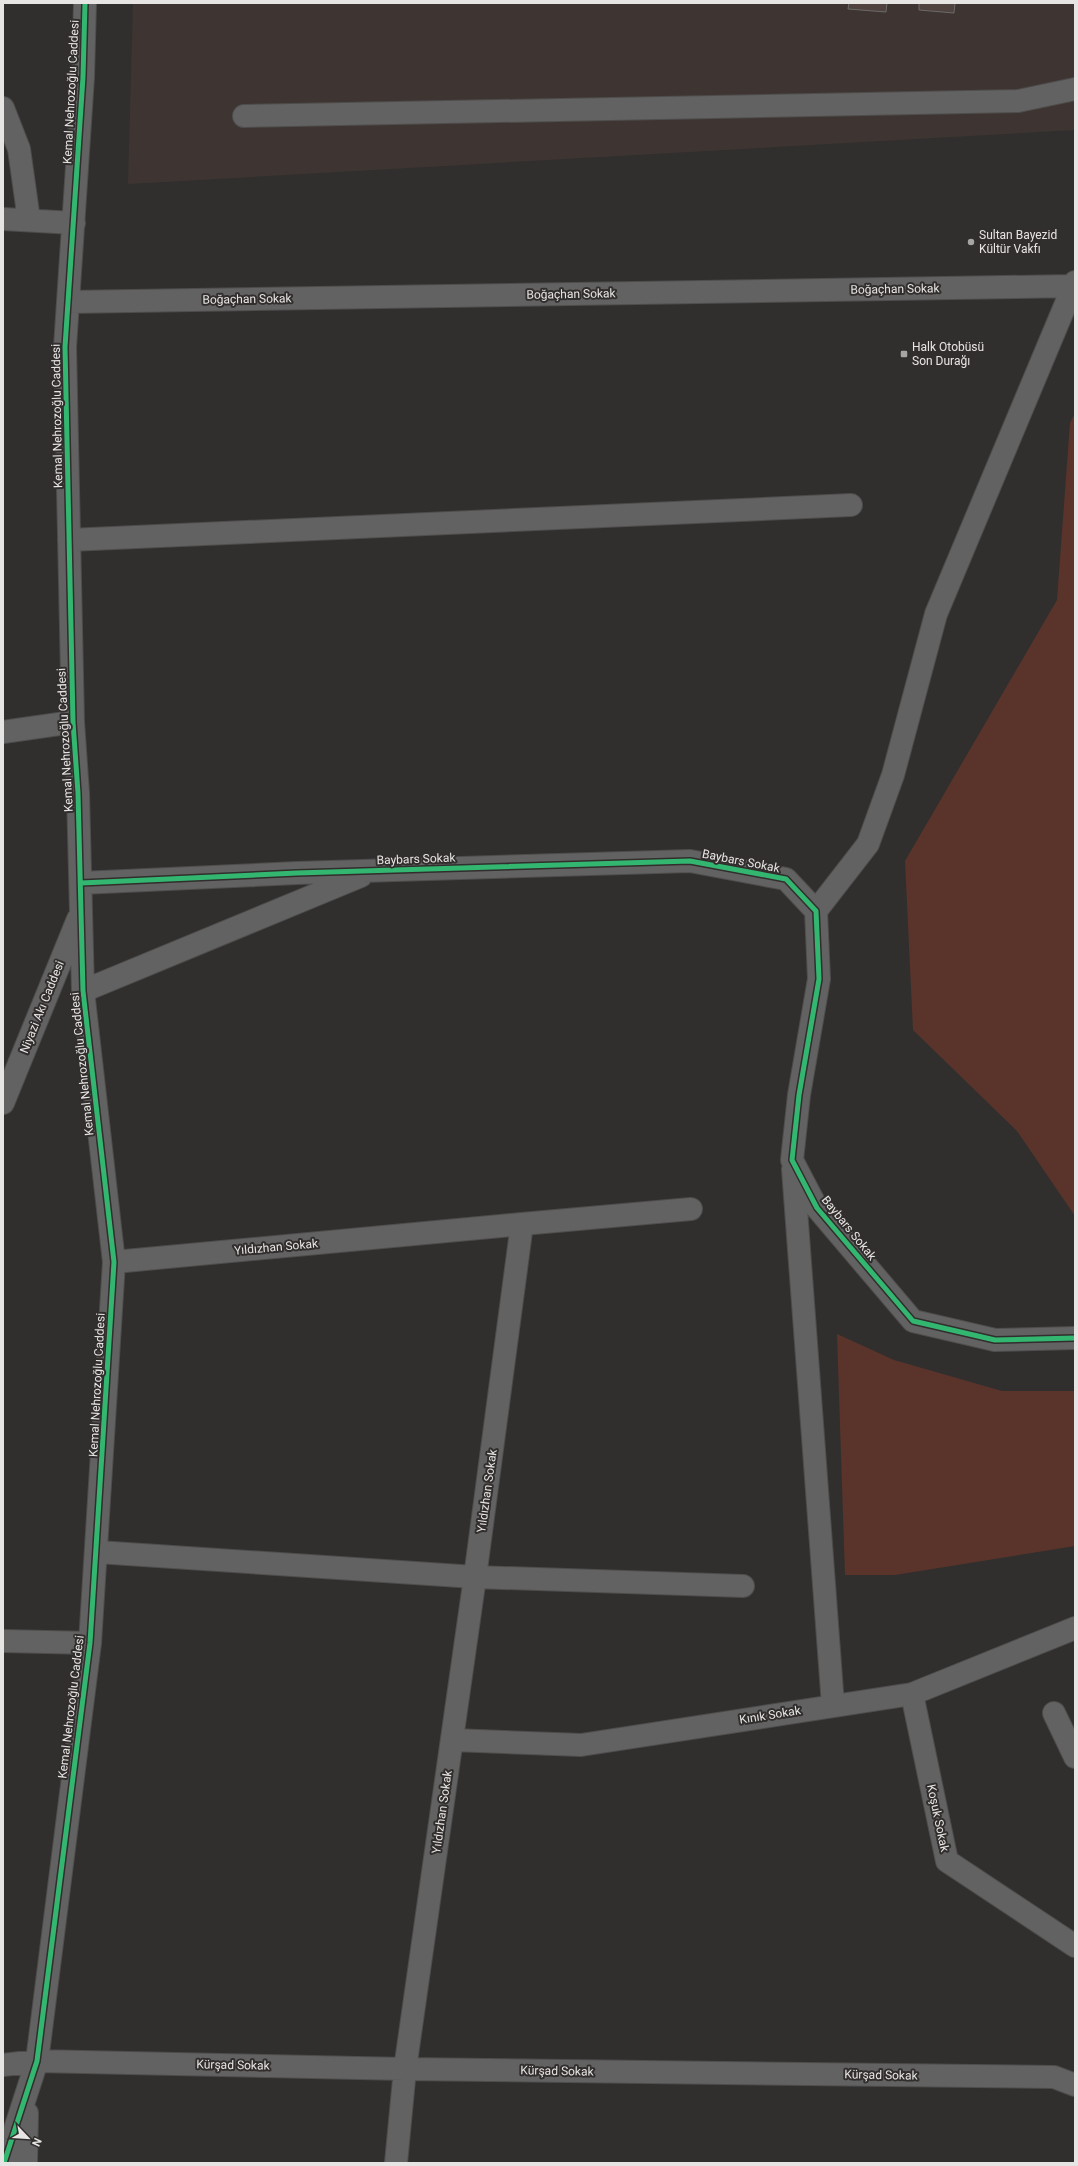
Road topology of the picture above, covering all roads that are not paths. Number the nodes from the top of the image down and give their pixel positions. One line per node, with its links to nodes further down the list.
1 (85, 3): 7 (street, Kemal Nehrozoğlu Caddesi)
2 (1075, 89): 4 (street)
3 (3, 108): 6 (street)
4 (244, 116)
5 (3, 219): 6 (street)
6 (29, 220): 7 (street)
7 (74, 222): 9 (street, Kemal Nehrozoğlu Caddesi)
8 (1074, 284): 9 (street, Boğaçhan Sokak); 17 (street)
9 (68, 302): 11 (street, Kemal Nehrozoğlu Caddesi)
10 (851, 505): 11 (street)
11 (69, 540): 12 (street, Kemal Nehrozoğlu Caddesi)
12 (73, 722): 13 (street); 15 (street, Kemal Nehrozoğlu Caddesi)
13 (3, 732)
14 (374, 870): 15 (street, Baybars Sokak); 17 (street, Baybars Sokak); 18 (street)
15 (81, 884): 16 (street, Kemal Nehrozoğlu Caddesi)
16 (82, 910): 18 (street, Kemal Nehrozoğlu Caddesi); 19 (street, Niyazi Akı Caddesi)
17 (816, 911): 20 (street)
18 (83, 991): 23 (street, Kemal Nehrozoğlu Caddesi)
19 (3, 1103)
20 (792, 1160): 24 (street, Baybars Sokak); 32 (street)
21 (691, 1209): 22 (street)
22 (522, 1224): 23 (street, Yıldızhan Sokak); 26 (street, Yıldızhan Sokak)
23 (114, 1262): 25 (street, Kemal Nehrozoğlu Caddesi)
24 (1075, 1338)
25 (97, 1552): 26 (street); 30 (street, Kemal Nehrozoğlu Caddesi)
26 (475, 1577): 27 (street); 34 (street, Yıldızhan Sokak)
27 (743, 1586)
28 (1075, 1628): 31 (street, Kınık Sokak)
29 (3, 1641): 30 (street)
30 (90, 1644): 37 (street, Kemal Nehrozoğlu Caddesi)
31 (912, 1694): 32 (street, Kınık Sokak); 36 (street, Koşuk Sokak)
32 (834, 1706): 34 (street, Kınık Sokak)
33 (1054, 1713): 35 (street)
34 (453, 1740): 39 (street, Yıldızhan Sokak)
35 (1075, 1757)
36 (1075, 1946)
37 (37, 2061): 38 (street, Kürşad Sokak); 39 (street, Kürşad Sokak); 41 (street, Kemal Nehrozoğlu Caddesi)
38 (3, 2065)
39 (405, 2069): 40 (street, Kürşad Sokak); 44 (street, Yıldızhan Sokak)
40 (1075, 2085)
41 (28, 2094): 42 (street); 43 (street)
42 (4, 2163)
43 (26, 2163)
44 (396, 2163)

